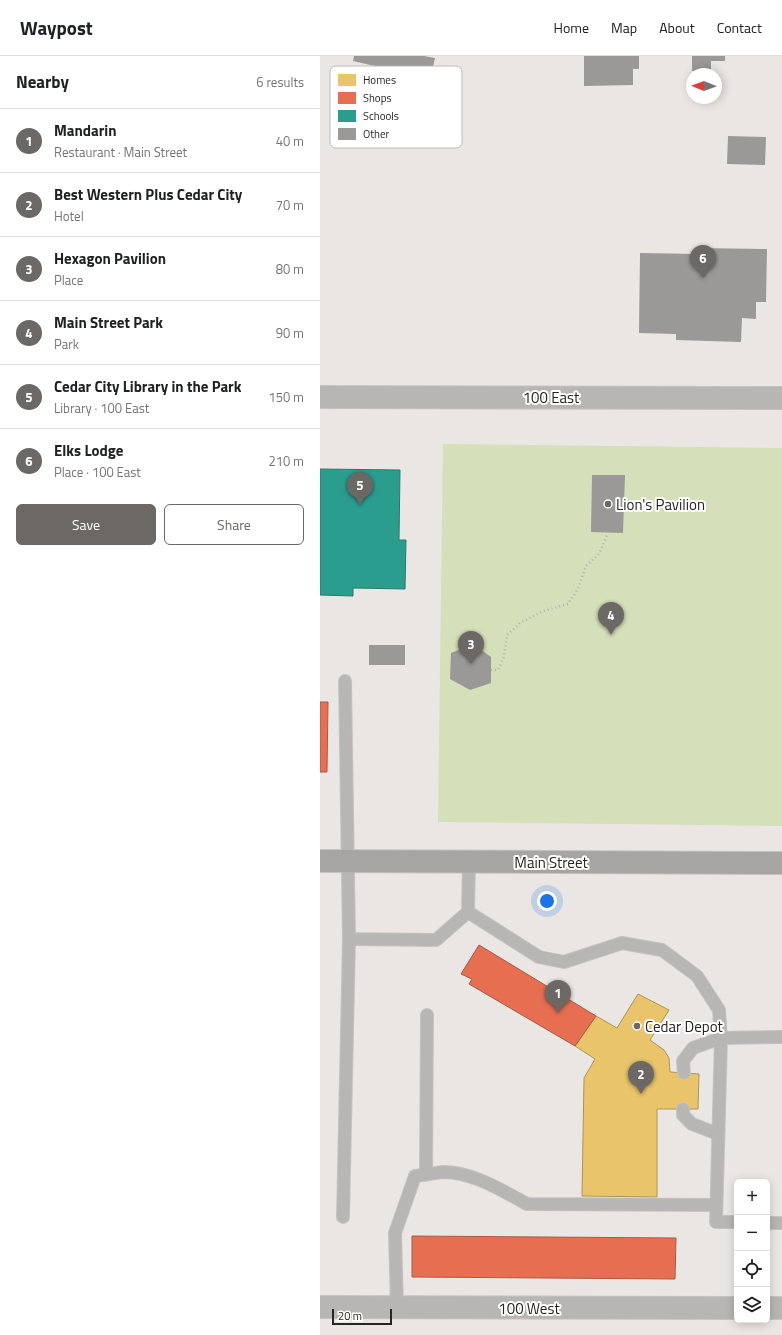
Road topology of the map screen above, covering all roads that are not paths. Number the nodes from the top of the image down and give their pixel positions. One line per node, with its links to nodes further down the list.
1 (320, 397): 2 (street, 100 East)
2 (782, 398)
3 (345, 681): 5 (lane)
4 (320, 861): 5 (main road, Main Street)
5 (348, 861): 6 (main road, Main Street); 9 (lane)
6 (469, 861): 7 (main road, Main Street); 8 (lane)
7 (782, 863)
8 (468, 912): 9 (lane); 12 (lane)
9 (349, 939): 18 (lane)
10 (427, 1015): 16 (lane)
11 (782, 1037): 12 (lane)
12 (721, 1038): 13 (lane); 15 (lane)
13 (684, 1073)
14 (683, 1109): 15 (lane)
15 (718, 1134): 17 (lane)
16 (426, 1174): 17 (lane); 23 (lane)
17 (716, 1205): 19 (lane)
18 (343, 1217)
19 (734, 1222)
20 (770, 1223): 21 (lane)
21 (782, 1223)
22 (320, 1307): 23 (street, 100 West)
23 (398, 1307): 24 (street, 100 West)
24 (734, 1308)
25 (770, 1308): 26 (street)
26 (782, 1308)

